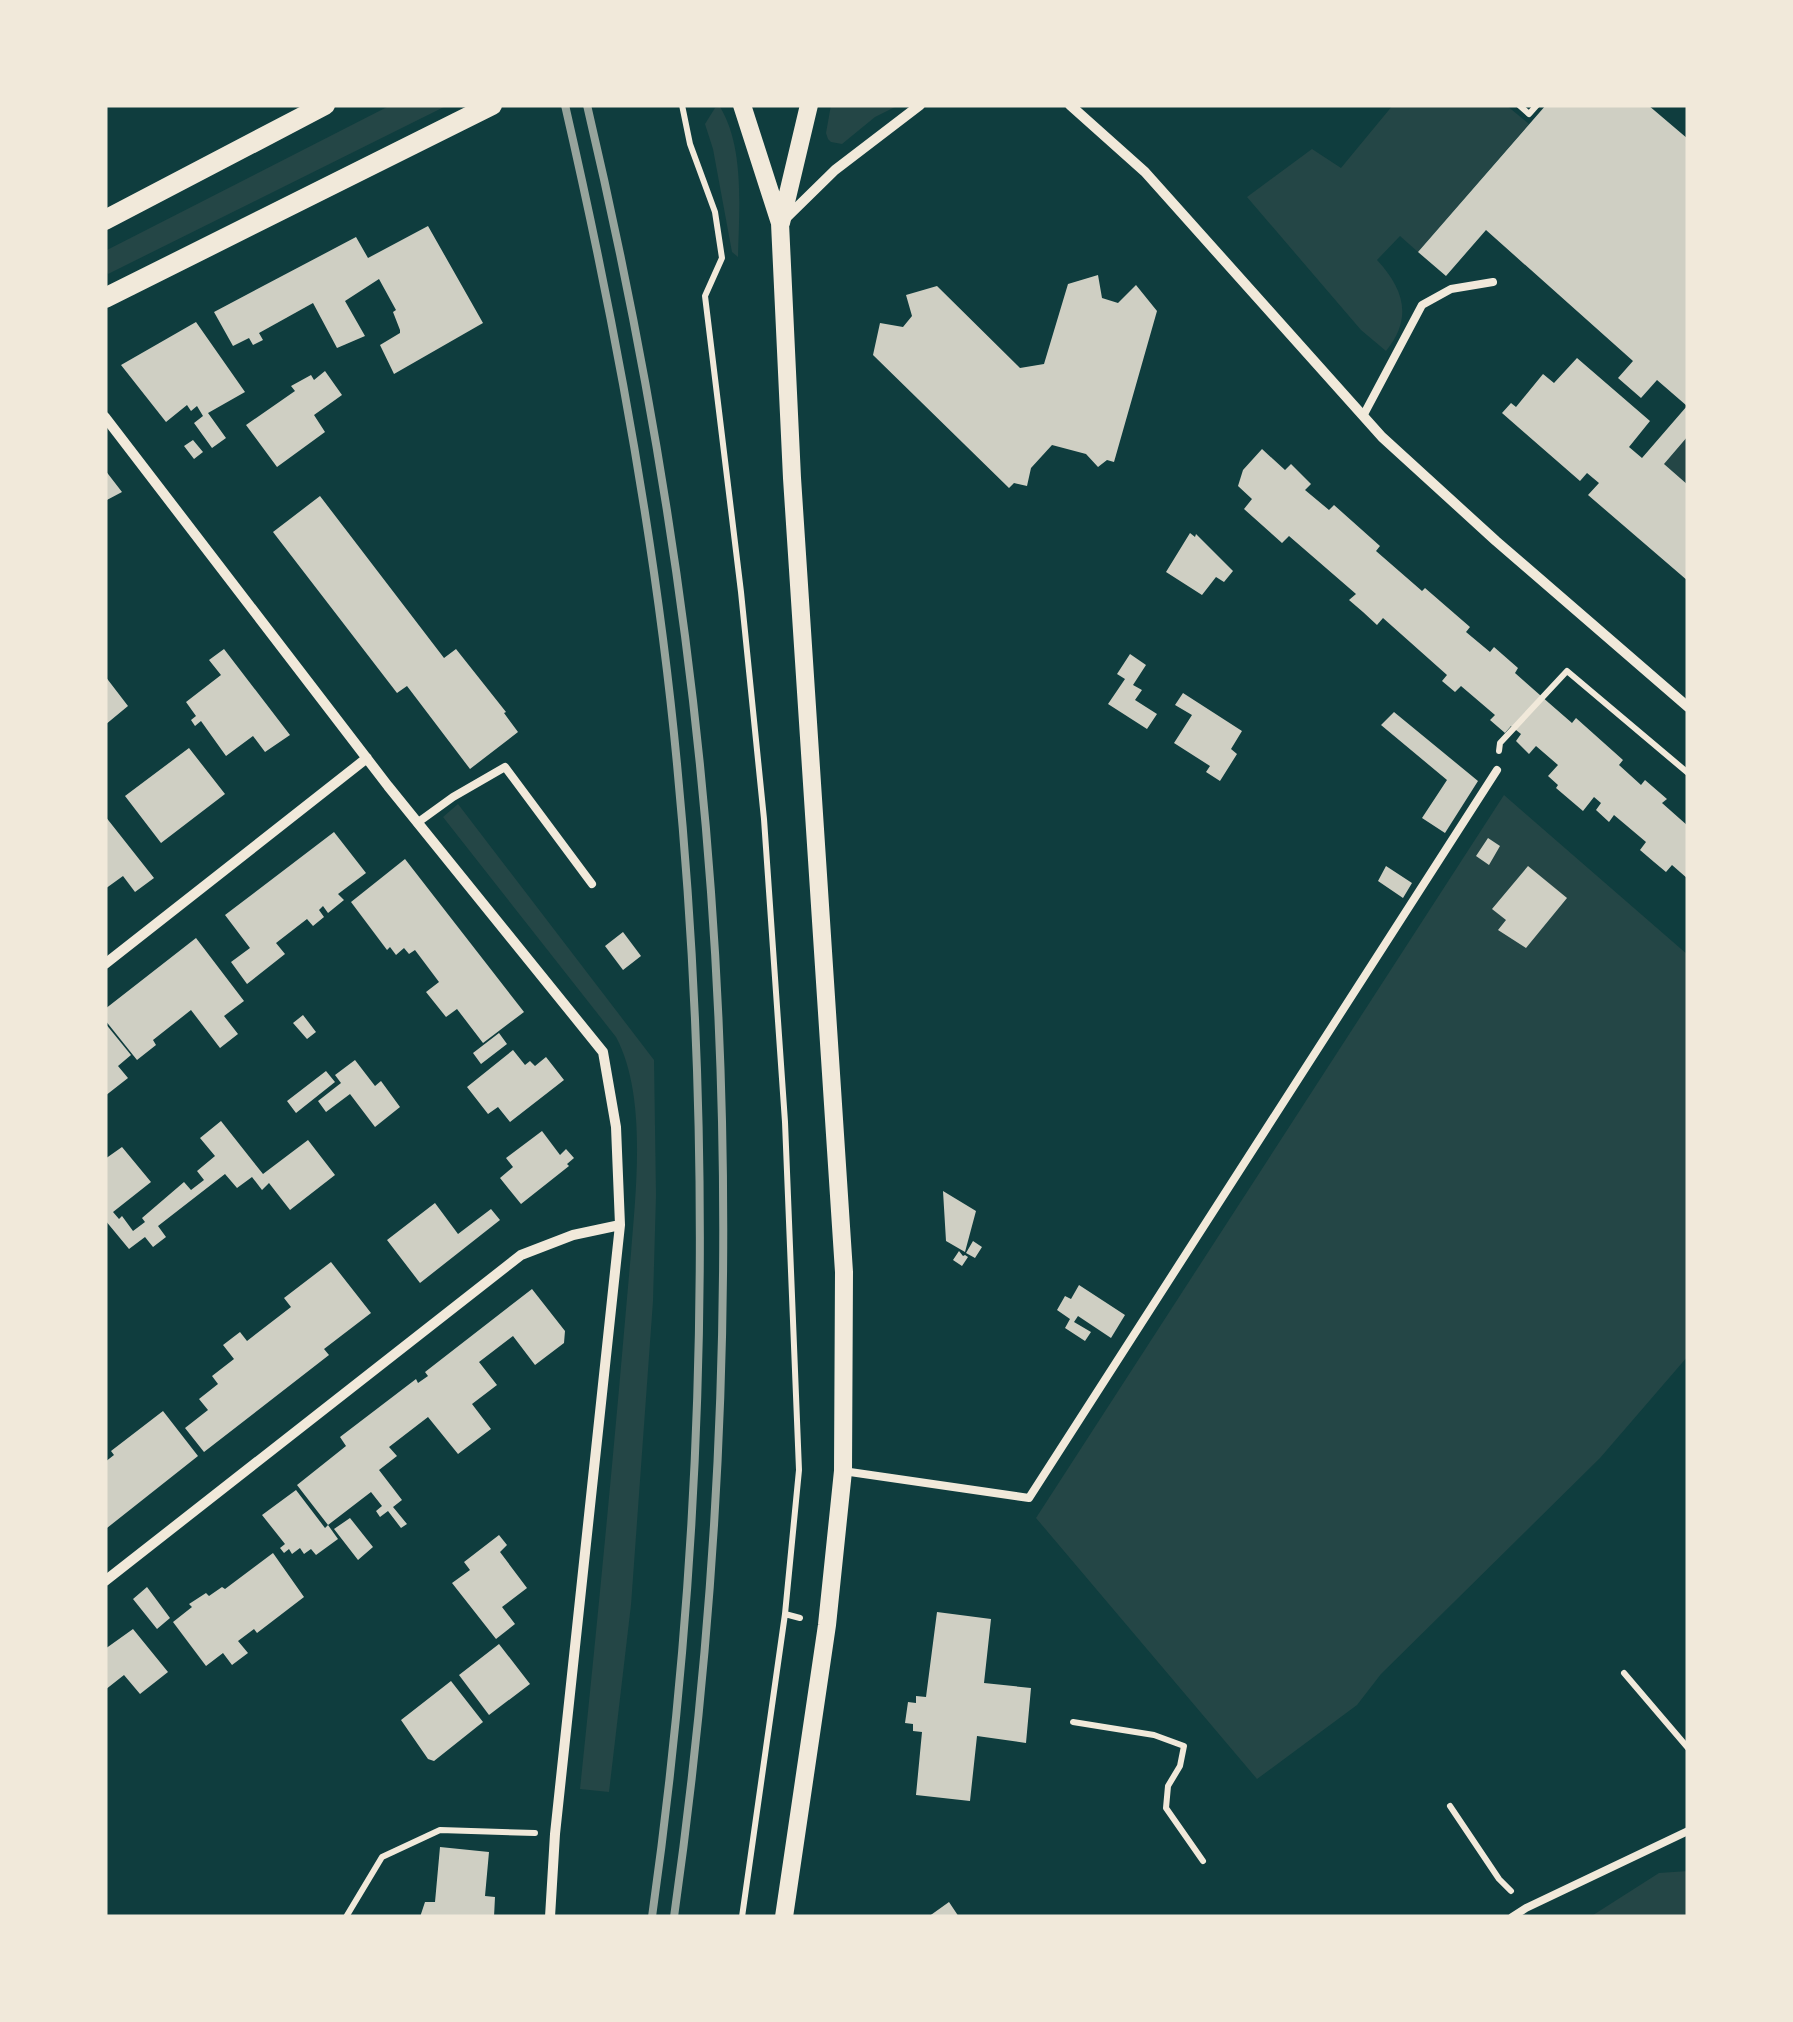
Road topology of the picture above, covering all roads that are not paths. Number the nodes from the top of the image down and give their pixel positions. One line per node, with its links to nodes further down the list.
1 (325, 105): 7 (main road)
2 (492, 105): 10 (main road)
3 (742, 105): 8 (street)
4 (809, 105): 8 (street)
5 (920, 105): 8 (street)
6 (1070, 105): 11 (street)
7 (105, 220)
8 (780, 223): 20 (street)
9 (1493, 282): 11 (lane)
10 (105, 298)
11 (1363, 416): 13 (street)
12 (105, 417): 14 (street)
13 (1688, 707)
14 (367, 758): 16 (street); 18 (street)
15 (1497, 770): 20 (lane)
16 (418, 823): 17 (lane); 19 (street)
17 (592, 884)
18 (105, 964)
19 (620, 1225): 21 (street); 23 (street)
20 (842, 1471): 24 (street)
21 (105, 1581)
22 (1688, 1831): 25 (lane)
23 (550, 1917)
24 (784, 1917)
25 (1512, 1917)

